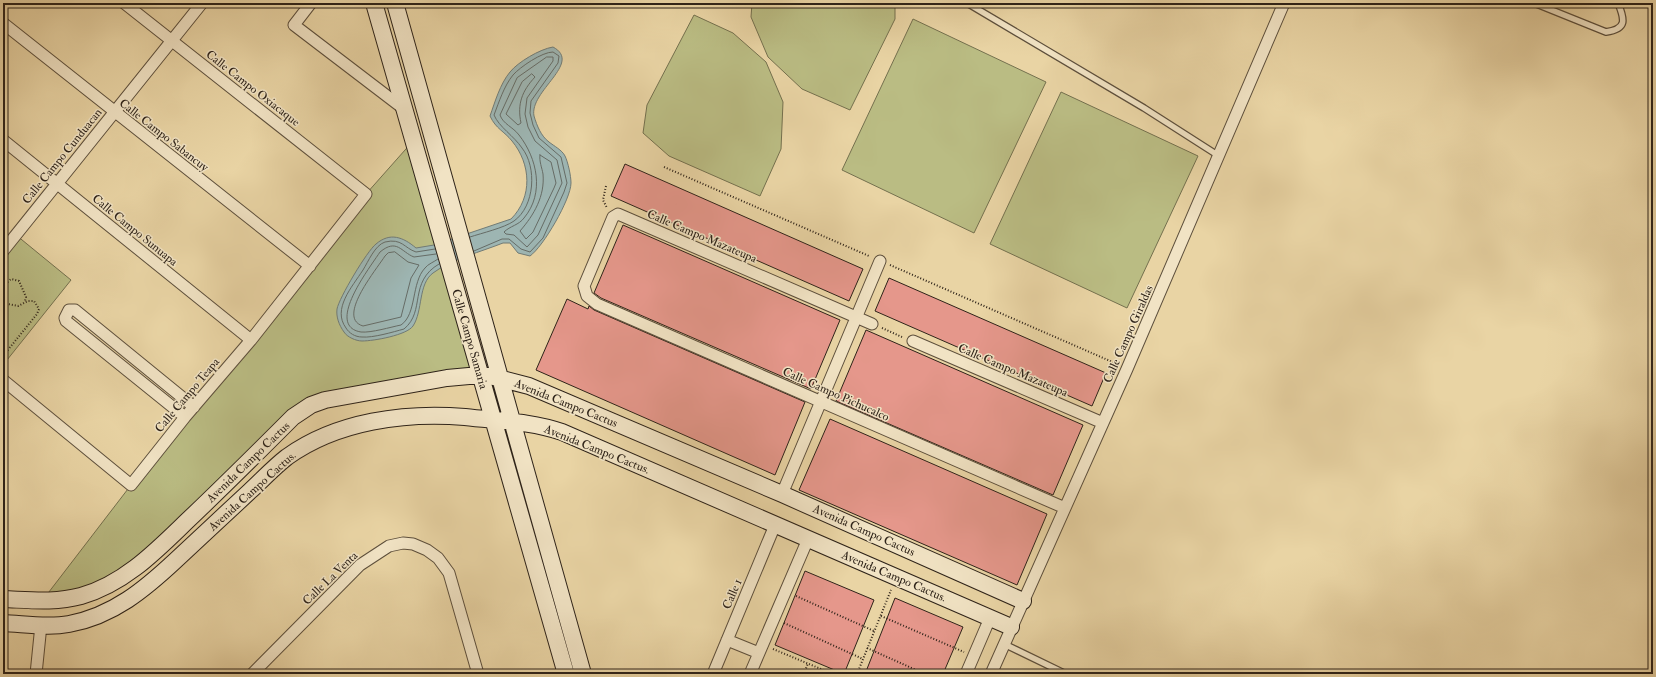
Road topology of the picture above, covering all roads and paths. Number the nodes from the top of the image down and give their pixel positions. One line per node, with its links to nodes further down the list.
1 (124, 3): 11 (street, Calle Campo Oxiacaque)
2 (202, 3): 11 (street, Calle Campo Cunduacan)
3 (311, 3): 12 (street)
4 (374, 3): 12 (street, Calle Campo Samaria)
5 (395, 3): 34 (street, Calle Campo Samaria)
6 (967, 3): 15 (lane)
7 (1284, 3): 15 (street, Calle Campo Giraldas)
8 (1534, 3): 9 (lane)
9 (1618, 3)
10 (3, 23): 13 (street, Calle Campo Sabancuy)
11 (172, 41): 13 (street, Calle Campo Cunduacan); 19 (street, Calle Campo Oxiacaque)
12 (404, 109): 33 (street, Calle Campo Samaria)
13 (114, 112): 17 (street, Calle Campo Cunduacan); 23 (street, Calle Campo Sabancuy)
14 (3, 140): 17 (street, Calle Campo Sunuapa)
15 (1219, 156): 32 (street, Calle Campo Giraldas)
16 (664, 167): 22 (path)
17 (58, 184): 21 (street, Calle Campo Cunduacan); 29 (street, Calle Campo Sunuapa)
18 (606, 186): 20 (path)
19 (366, 194): 23 (street, Calle Campo Teapa)
20 (613, 217): 27 (street, Calle Campo Mazateupa); 36 (street, Calle Campo Pichucalco)
21 (3, 251)
22 (880, 261): 27 (street); 32 (path)
23 (310, 266): 29 (street, Calle Campo Teapa)
24 (3, 286): 25 (path)
25 (25, 302): 26 (path); 31 (path)
26 (3, 303)
27 (856, 317): 28 (street, Calle Campo Mazateupa); 36 (street)
28 (872, 324): 30 (path)
29 (251, 340): 37 (street, Calle Campo Teapa)
30 (913, 341): 41 (street, Calle Campo Mazateupa)
31 (3, 356)
32 (1127, 369): 41 (street, Calle Campo Giraldas)
33 (480, 375): 34 (street, Avenida Campo Cactus); 39 (street, Calle Campo Samaria); 48 (street, Avenida Campo Cactus)
34 (499, 378): 40 (street, Calle Campo Samaria); 42 (street, Avenida Campo Cactus)
35 (3, 380): 38 (street, Calle Campo Teapa)
36 (820, 402): 42 (street); 43 (street, Calle Campo Pichucalco)
37 (194, 407): 38 (street, Calle Campo Teapa); 38 (street)
38 (185, 417)
39 (494, 420): 40 (street, Avenida Campo Cactus.); 54 (street, Avenida Campo Cactus.); 67 (street, Calle Campo Samaria)
40 (511, 421): 44 (street, Avenida Campo Cactus.); 68 (street, Calle Campo Samaria)
41 (1103, 423): 43 (street, Calle Campo Giraldas)
42 (782, 494): 49 (street, Avenida Campo Cactus)
43 (1065, 508): 49 (street, Calle Campo Giraldas)
44 (775, 525): 45 (street, Avenida Campo Cactus.); 57 (street, Calle 1)
45 (808, 539): 46 (street, Avenida Campo Cactus.); 47 (street)
46 (897, 577): 50 (path); 51 (street, Avenida Campo Cactus.)
47 (786, 592): 52 (street); 56 (path)
48 (3, 599)
49 (1023, 601): 55 (street, Calle Campo Giraldas)
50 (881, 616): 56 (path); 61 (path)
51 (990, 618): 55 (street, Avenida Campo Cactus.); 61 (street)
52 (774, 619): 60 (street); 62 (path)
53 (3, 623): 54 (street, Avenida Campo Cactus.)
54 (41, 625): 64 (street)
55 (1012, 627): 58 (street, Calle Campo Giraldas)
56 (875, 631): 59 (path)
57 (727, 640): 60 (street); 69 (street, Calle 1)
58 (1004, 644): 76 (street, Calle Campo Giraldas); 77 (lane)
59 (867, 648): 62 (path); 74 (path)
60 (761, 649): 63 (path); 70 (street)
61 (974, 656): 75 (street)
62 (863, 659): 73 (path)
63 (808, 663): 71 (path); 72 (path)
64 (36, 674)
65 (252, 674): 66 (street, Calle La Venta)
66 (478, 674)
67 (566, 674)
68 (583, 674)
69 (713, 674)
70 (750, 674)
71 (804, 674)
72 (833, 674)
73 (857, 674)
74 (925, 674)
75 (966, 674)
76 (991, 674)
77 (1066, 674)

